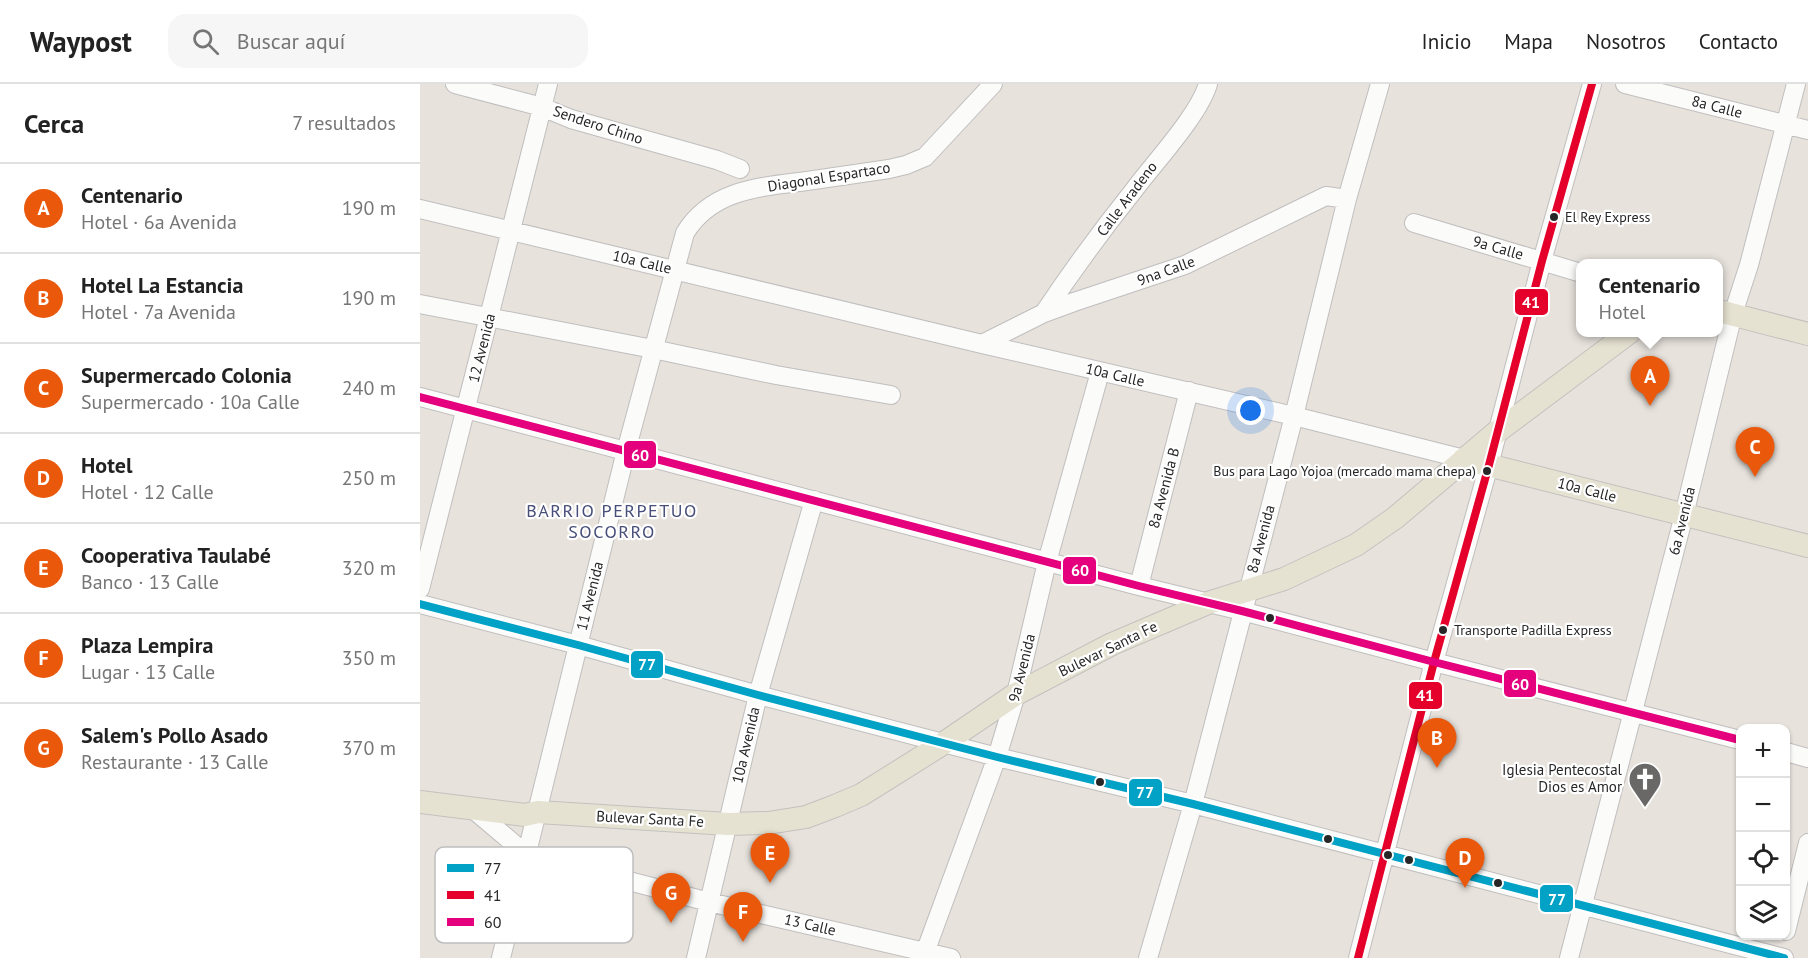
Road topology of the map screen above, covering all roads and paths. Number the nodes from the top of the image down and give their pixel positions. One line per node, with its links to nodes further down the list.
1 (455, 84): 9 (street, Sendero Chino)
2 (548, 84): 9 (street, 12 Avenida)
3 (993, 84): 18 (street, Diagonal Espartaco)
4 (1208, 84): 22 (street, Calle Aradeno)
5 (1380, 84): 13 (street, 8a Avenida)
6 (1592, 84): 17 (street)
7 (1625, 84): 10 (street, 8a Calle)
8 (1796, 84): 10 (street, 6a Avenida)
9 (542, 107): 12 (street, Sendero Chino); 16 (street, 12 Avenida)
10 (1785, 124): 11 (street, 8a Calle); 21 (street, 6a Avenida)
11 (1808, 130)
12 (740, 169)
13 (1347, 199): 22 (street, 9na Calle); 34 (street, 8a Avenida)
14 (420, 209): 16 (street, 10a Calle)
15 (1414, 223): 17 (street, 9a Calle)
16 (511, 231): 18 (street, 10a Calle); 23 (street, 12 Avenida)
17 (1542, 261): 19 (street, 9a Calle); 35 (street)
18 (675, 270): 27 (street, 10a Calle); 28 (street, 11 Avenida)
19 (1576, 271)
20 (420, 304): 23 (street)
21 (1726, 313): 24 (main road)
22 (1044, 314): 27 (street, 9na Calle)
23 (490, 316): 28 (street); 33 (street, 12 Avenida)
24 (1808, 334)
25 (1625, 337): 35 (main road, Bulevar Santa Fe)
26 (1721, 337): 40 (street, 6a Avenida)
27 (982, 344): 29 (street, 10a Calle)
28 (653, 349): 31 (street); 36 (street, 11 Avenida)
29 (1100, 372): 30 (street, 10a Calle); 42 (street, 9a Avenida)
30 (1189, 391): 34 (street, 10a Calle); 43 (street, 8a Avenida B)
31 (891, 395)
32 (420, 397): 33 (street)
33 (466, 409): 36 (street); 44 (street, 12 Avenida)
34 (1294, 416): 37 (street, 10a Calle); 45 (street, 8a Avenida)
35 (1498, 431): 37 (main road, Bulevar Santa Fe); 38 (street)
36 (626, 451): 39 (street); 48 (street, 11 Avenida)
37 (1464, 459): 38 (main road, 10a Calle); 45 (main road, Bulevar Santa Fe)
38 (1489, 465): 40 (main road, 10a Calle); 49 (street)
39 (814, 500): 42 (street); 51 (street, 10a Avenida)
40 (1684, 515): 41 (main road, 10a Calle); 52 (street, 6a Avenida)
41 (1808, 546)
42 (1047, 562): 43 (street); 50 (street, 9a Avenida)
43 (1139, 586): 46 (street)
44 (420, 589)
45 (1245, 601): 46 (main road, Bulevar Santa Fe); 49 (street); 60 (street, 8a Avenida)
46 (1208, 603): 50 (main road, Bulevar Santa Fe)
47 (420, 604): 48 (street)
48 (578, 645): 51 (street); 62 (street, 11 Avenida)
49 (1434, 662): 52 (street); 67 (street)
50 (1016, 694): 54 (main road, Bulevar Santa Fe); 56 (street, 9a Avenida)
51 (758, 695): 54 (street); 63 (street, 10a Avenida)
52 (1633, 712): 53 (street); 70 (street, 6a Avenida)
53 (1736, 739)
54 (944, 743): 56 (street); 63 (main road, Bulevar Santa Fe)
55 (1790, 753): 57 (street)
56 (997, 757): 60 (street); 74 (street, 9a Avenida)
57 (1808, 758)
58 (420, 790): 62 (main road, Bulevar Santa Fe)
59 (420, 802): 61 (main road, Bulevar Santa Fe)
60 (1193, 804): 67 (street); 78 (street, 8a Avenida)
61 (474, 810): 62 (main road, Bulevar Santa Fe); 65 (street, 13 Calle)
62 (538, 812): 63 (main road, Bulevar Santa Fe); 66 (street, 11 Avenida)
63 (728, 824): 69 (street, 10a Avenida)
64 (1808, 843): 71 (street)
65 (518, 847)
66 (528, 847)
67 (1385, 854): 70 (street); 79 (street)
68 (633, 882): 69 (street, 13 Calle)
69 (709, 902): 74 (street, 13 Calle); 76 (street, 10a Avenida)
70 (1583, 906): 80 (street, 6a Avenida); 81 (street)
71 (1790, 913)
72 (1784, 940): 81 (street)
73 (505, 943): 75 (street, 11 Avenida)
74 (924, 955): 77 (street, 13 Calle)
75 (501, 958)
76 (696, 958)
77 (951, 958)
78 (1148, 958)
79 (1358, 958)
80 (1569, 958)
81 (1781, 958)

